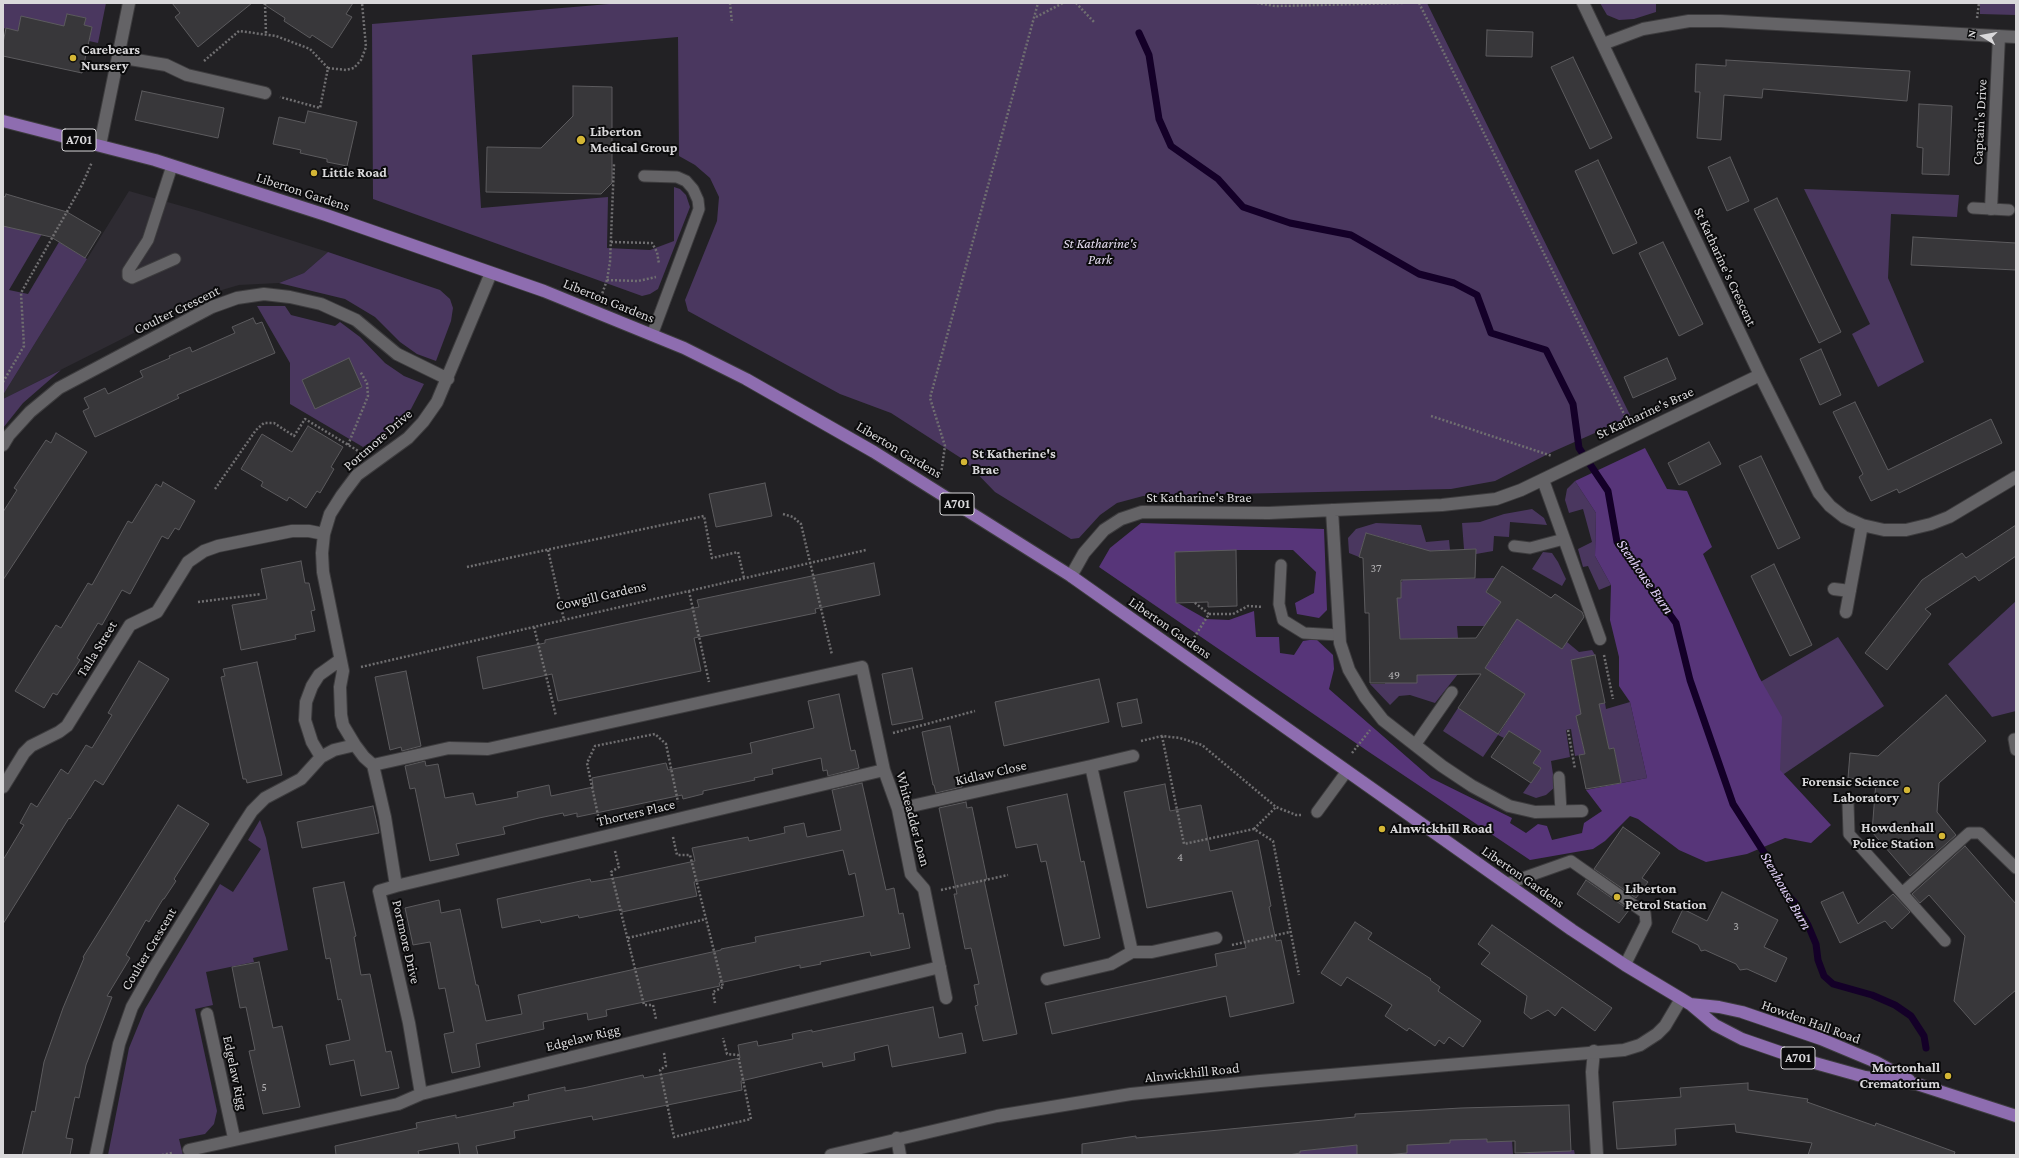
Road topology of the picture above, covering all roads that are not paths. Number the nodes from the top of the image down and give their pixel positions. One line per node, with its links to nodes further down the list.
1 (129, 3): 6 (street)
2 (1582, 3): 5 (street, St Katharine's Crescent)
3 (1999, 36): 4 (street); 5 (street); 13 (street, Captain's Drive)
4 (2016, 37)
5 (1603, 44): 18 (street, St Katharine's Crescent)
6 (118, 57): 7 (street); 9 (street)
7 (265, 93)
8 (3, 121): 9 (main road, Liberton Gardens / A701)
9 (100, 145): 10 (main road, Liberton Gardens / A701)
10 (172, 166): 15 (lane); 16 (main road, Liberton Gardens / A701)
11 (644, 176): 17 (lane)
12 (1972, 208): 13 (lane)
13 (1991, 209): 14 (lane)
14 (2009, 210)
15 (175, 259)
16 (491, 273): 17 (main road, Liberton Gardens / A701); 19 (street, Portmore Drive)
17 (652, 335): 29 (main road, Liberton Gardens / A701)
18 (1760, 375): 22 (street, St Katharine's Brae); 24 (street, St Katharine's Crescent)
19 (448, 379): 20 (street, Coulter Crescent); 25 (street, Portmore Drive)
20 (3, 445)
21 (2016, 477): 24 (street, St Katharine's Crescent)
22 (1543, 480): 23 (street, St Katharine's Brae); 26 (street)
23 (1332, 510): 29 (street, St Katharine's Brae); 33 (street)
24 (1862, 525): 31 (street)
25 (324, 534): 35 (street, Portmore Drive); 48 (street, Talla Street)
26 (1564, 539): 27 (lane); 34 (street)
27 (1514, 546)
28 (1281, 565): 33 (lane)
29 (1071, 576): 46 (main road, Liberton Gardens / A701)
30 (1834, 589): 31 (street)
31 (1850, 591): 32 (street)
32 (1846, 612)
33 (1339, 635): 39 (street)
34 (1600, 639)
35 (342, 666): 38 (street, Portmore Drive); 42 (street)
36 (1452, 692): 39 (lane)
37 (2016, 739): 40 (lane)
38 (355, 745): 42 (street); 43 (street, Portmore Drive)
39 (1416, 745): 52 (street)
40 (2016, 750)
41 (1133, 756): 44 (street, Kidlaw Close)
42 (321, 757): 74 (street, Coulter Crescent)
43 (373, 765): 45 (street, Whiteadder Loan); 56 (street, Portmore Drive)
44 (1091, 766): 50 (street, Kidlaw Close); 60 (street)
45 (884, 770): 50 (street, Whiteadder Loan); 56 (street, Thorters Place)
46 (1347, 771): 53 (lane); 55 (main road, Liberton Gardens / A701)
47 (1559, 777): 52 (lane)
48 (3, 787)
49 (1848, 803): 57 (lane)
50 (898, 809): 62 (street, Whiteadder Loan)
51 (1582, 810): 52 (street)
52 (1561, 811)
53 (1317, 812)
54 (2016, 868): 57 (lane)
55 (1506, 884): 61 (main road, Liberton Gardens / A701); 61 (lane)
56 (396, 886): 69 (street, Portmore Drive)
57 (1902, 893): 59 (lane)
58 (1216, 938): 60 (street)
59 (1946, 941)
60 (1132, 952): 63 (street)
61 (1625, 965): 65 (main road, Liberton Gardens / A701)
62 (940, 967): 64 (street, Whiteadder Loan); 69 (street, Edgelaw Rigg)
63 (1047, 979)
64 (946, 998)
65 (1686, 1001): 67 (street, Alnwickhill Road); 68 (main road, Howden Hall Road / A701); 68 (main road, Howden Hall Road / A701)
66 (207, 1014): 71 (street, Edgelaw Rigg)
67 (1594, 1052): 72 (street, Alnwickhill Road); 77 (street)
68 (1917, 1084): 70 (main road, Howden Hall Road / A701)
69 (421, 1094): 71 (street, Edgelaw Rigg)
70 (2016, 1116)
71 (234, 1138): 73 (street, Edgelaw Rigg)
72 (897, 1138): 75 (street, Alnwickhill Road); 76 (street)
73 (189, 1150)
74 (96, 1155)
75 (831, 1155)
76 (900, 1155)
77 (1597, 1155)

